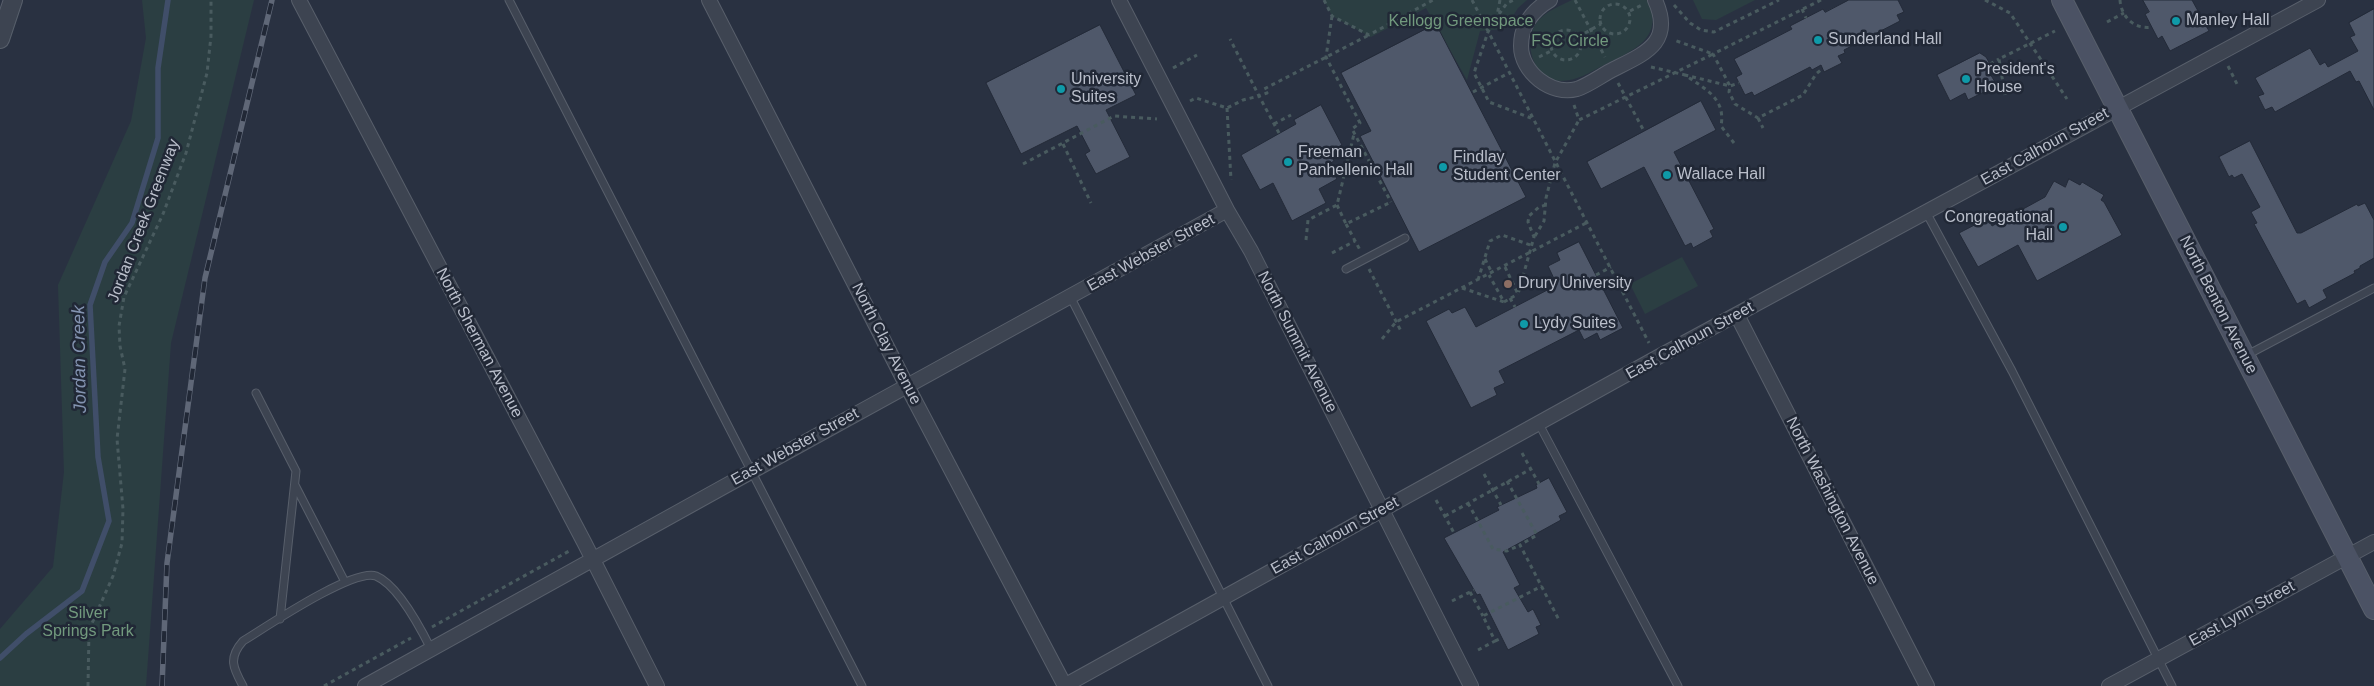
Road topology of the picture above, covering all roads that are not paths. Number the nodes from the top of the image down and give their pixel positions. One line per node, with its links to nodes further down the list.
1 (13, 0): 10 (street)
2 (298, 0): 28 (street, North Sherman Avenue)
3 (509, 0): 23 (lane)
4 (710, 0): 20 (street, North Clay Avenue)
5 (1119, 0): 12 (street, North Summit Avenue)
6 (1550, 0): 7 (street)
7 (1655, 0)
8 (2062, 0): 11 (main road, North Benton Avenue)
9 (2318, 0): 11 (street, East Calhoun Street)
10 (0, 39)
11 (2118, 108): 13 (street, East Calhoun Street); 19 (main road, North Benton Avenue)
12 (1227, 210): 17 (street, East Webster Street); 25 (street, North Summit Avenue)
13 (1926, 212): 18 (street, East Calhoun Street); 34 (lane)
14 (1405, 238): 15 (lane)
15 (1346, 269)
16 (2374, 288): 19 (lane)
17 (1071, 298): 20 (street, East Webster Street); 30 (lane)
18 (1737, 315): 22 (street, East Calhoun Street); 43 (street, North Washington Avenue)
19 (2244, 356): 27 (main road, North Benton Avenue)
20 (907, 386): 23 (street, East Webster Street); 39 (street, North Clay Avenue)
21 (256, 393): 24 (lane)
22 (1539, 424): 25 (street, East Calhoun Street); 42 (lane)
23 (751, 471): 28 (street, East Webster Street); 38 (lane)
24 (295, 485): 29 (lane); 32 (lane)
25 (1382, 510): 30 (street, East Calhoun Street); 41 (street, North Summit Avenue)
26 (2374, 542): 27 (street, East Lynn Street)
27 (2347, 556): 31 (main road, North Benton Avenue); 34 (street, East Lynn Street)
28 (592, 558): 33 (street, East Webster Street); 37 (street, North Sherman Avenue)
29 (344, 582): 32 (lane); 33 (lane)
30 (1222, 598): 39 (street, East Calhoun Street); 40 (lane)
31 (2374, 610)
32 (280, 618): 35 (lane)
33 (431, 649): 36 (street, East Webster Street)
34 (2159, 659): 44 (street, East Lynn Street); 45 (lane)
35 (243, 686)
36 (365, 686)
37 (657, 686)
38 (862, 686)
39 (1064, 686)
40 (1268, 686)
41 (1471, 686)
42 (1678, 686)
43 (1927, 686)
44 (2109, 686)
45 (2172, 686)

